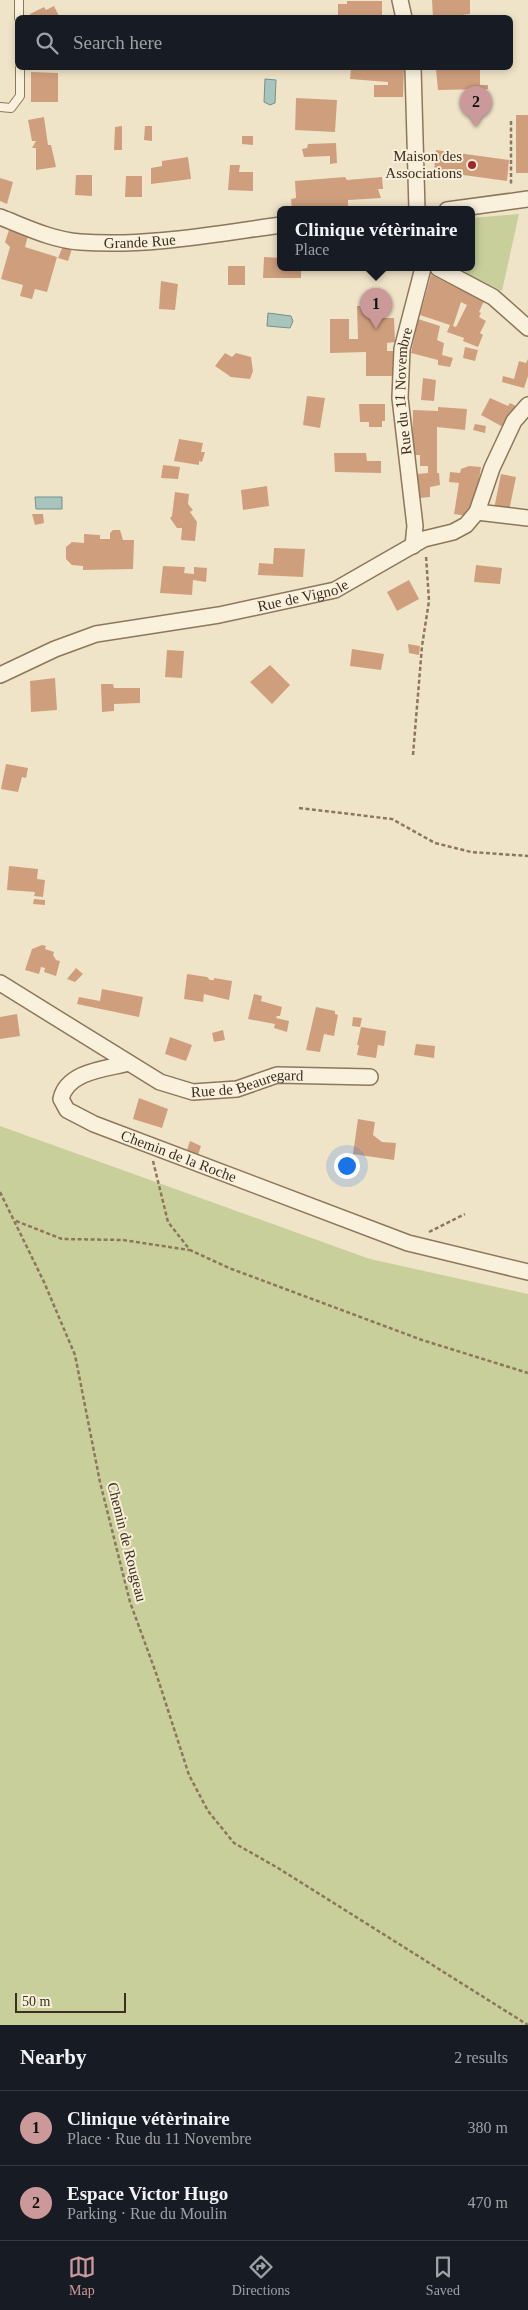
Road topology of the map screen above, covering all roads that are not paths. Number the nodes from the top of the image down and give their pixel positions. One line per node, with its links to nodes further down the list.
1 (19, 0): 3 (lane)
2 (400, 0): 4 (street)
3 (19, 15)
4 (403, 15)
5 (20, 70): 7 (lane)
6 (414, 70): 9 (street)
7 (0, 107)
8 (528, 199): 10 (street)
9 (417, 206)
10 (475, 207)
11 (0, 217): 12 (street, Grande Rue)
12 (277, 227)
13 (422, 271): 19 (street, Rue du 11 Novembre)
14 (444, 271): 15 (street)
15 (528, 328)
16 (528, 405): 17 (street, Rue de Vignole)
17 (477, 512): 18 (street); 19 (street, Rue de Vignole)
18 (528, 518)
19 (419, 543): 20 (street, Rue de Vignole)
20 (0, 675)
21 (0, 982): 22 (street)
22 (129, 1063): 23 (street, Rue de Beauregard); 24 (street, Chemin de la Roche)
23 (370, 1077)
24 (528, 1272)

